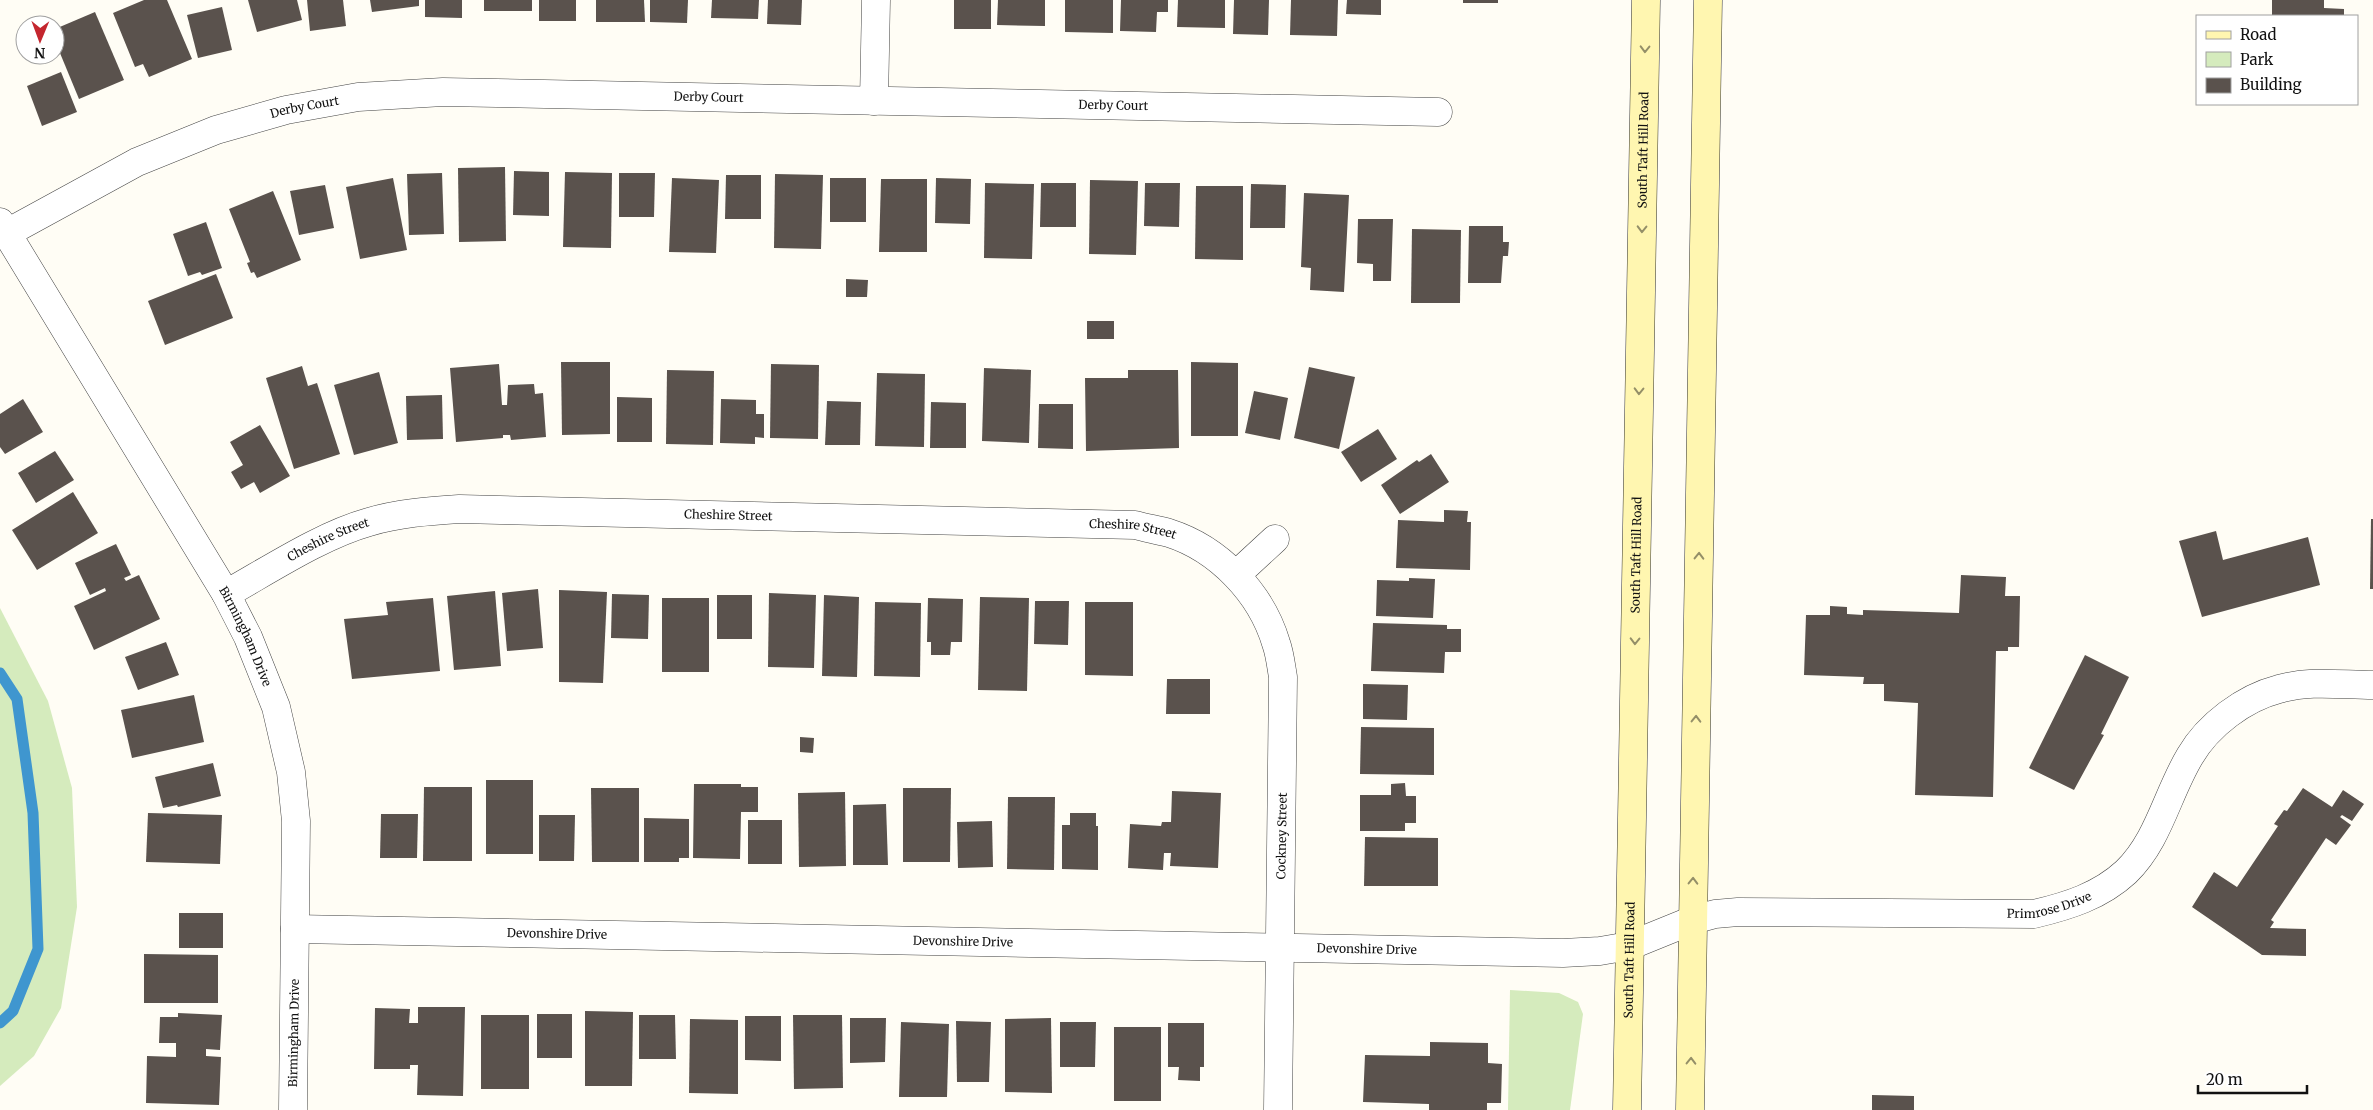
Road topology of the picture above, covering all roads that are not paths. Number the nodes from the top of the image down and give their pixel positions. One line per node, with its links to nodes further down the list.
1 (876, 0): 4 (street)
2 (1646, 0): 13 (main road, South Taft Hill Road, one-way to 13)
3 (1708, 0): 11 (main road, one-way to 3)
4 (874, 101): 5 (street, Derby Court); 6 (street, Derby Court)
5 (1438, 112)
6 (3, 228): 9 (street, Birmingham Drive)
7 (1275, 539): 8 (street)
8 (1236, 575): 9 (street, Cheshire Street); 14 (street, Cockney Street)
9 (226, 594): 12 (street, Birmingham Drive)
10 (2373, 685): 11 (street, Primrose Drive)
11 (1693, 920): 13 (street, Primrose Drive); 18 (main road, one-way to 11)
12 (295, 929): 14 (street, Devonshire Drive); 15 (street, Birmingham Drive)
13 (1629, 946): 14 (street, Devonshire Drive); 17 (main road, South Taft Hill Road)
14 (1281, 949): 16 (street, Cockney Street)
15 (293, 1110)
16 (1278, 1110)
17 (1627, 1110)
18 (1690, 1110)

